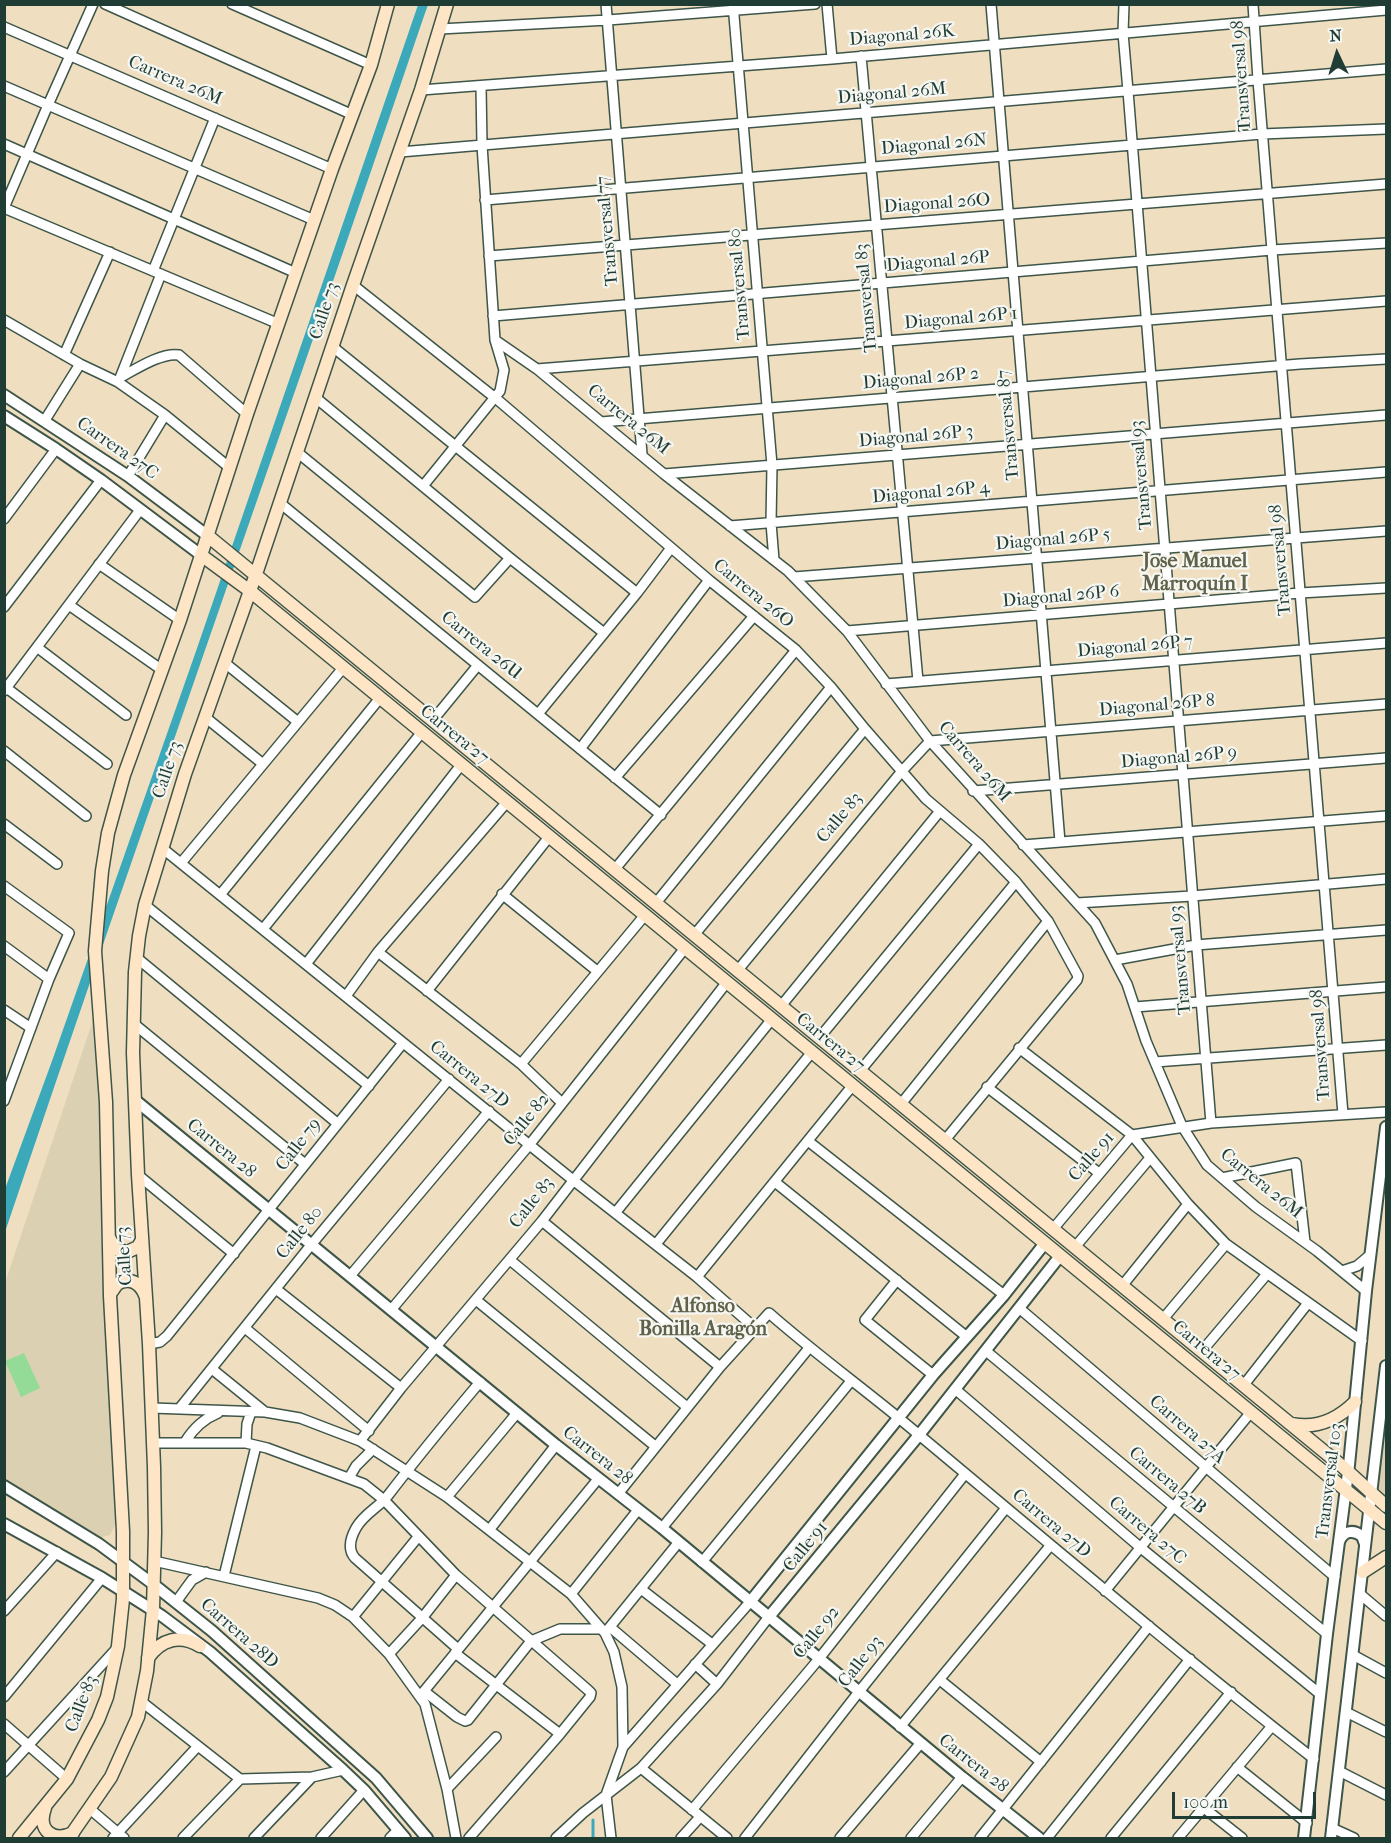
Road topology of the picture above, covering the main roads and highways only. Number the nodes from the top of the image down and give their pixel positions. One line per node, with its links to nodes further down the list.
1 (447, 4): 5 (main road, Calle 73)
2 (386, 5): 3 (main road, Calle 73)
3 (208, 536): 4 (main road, Calle 73); 5 (main road)
4 (201, 555): 6 (main road); 7 (main road, Calle 73)
5 (256, 574): 6 (main road, Calle 73); 12 (main road, Carrera 27)
6 (250, 591): 8 (main road, Calle 73); 14 (main road, Carrera 27)
7 (110, 1238): 8 (main road); 9 (main road, Calle 73)
8 (142, 1240): 10 (main road, Calle 73)
9 (110, 1296): 10 (main road); 16 (main road, Calle 73)
10 (147, 1302): 19 (main road, Calle 73)
11 (1355, 1402): 12 (main road)
12 (1290, 1424): 13 (main road, Carrera 27)
13 (1386, 1506)
14 (1386, 1523)
15 (1386, 1557): 17 (main road)
16 (124, 1561): 20 (main road, Calle 83)
17 (1363, 1572)
18 (200, 1646): 19 (main road)
19 (148, 1658): 21 (main road)
20 (46, 1804): 21 (main road); 22 (main road, Calle 83)
21 (71, 1836)
22 (19, 1839)

